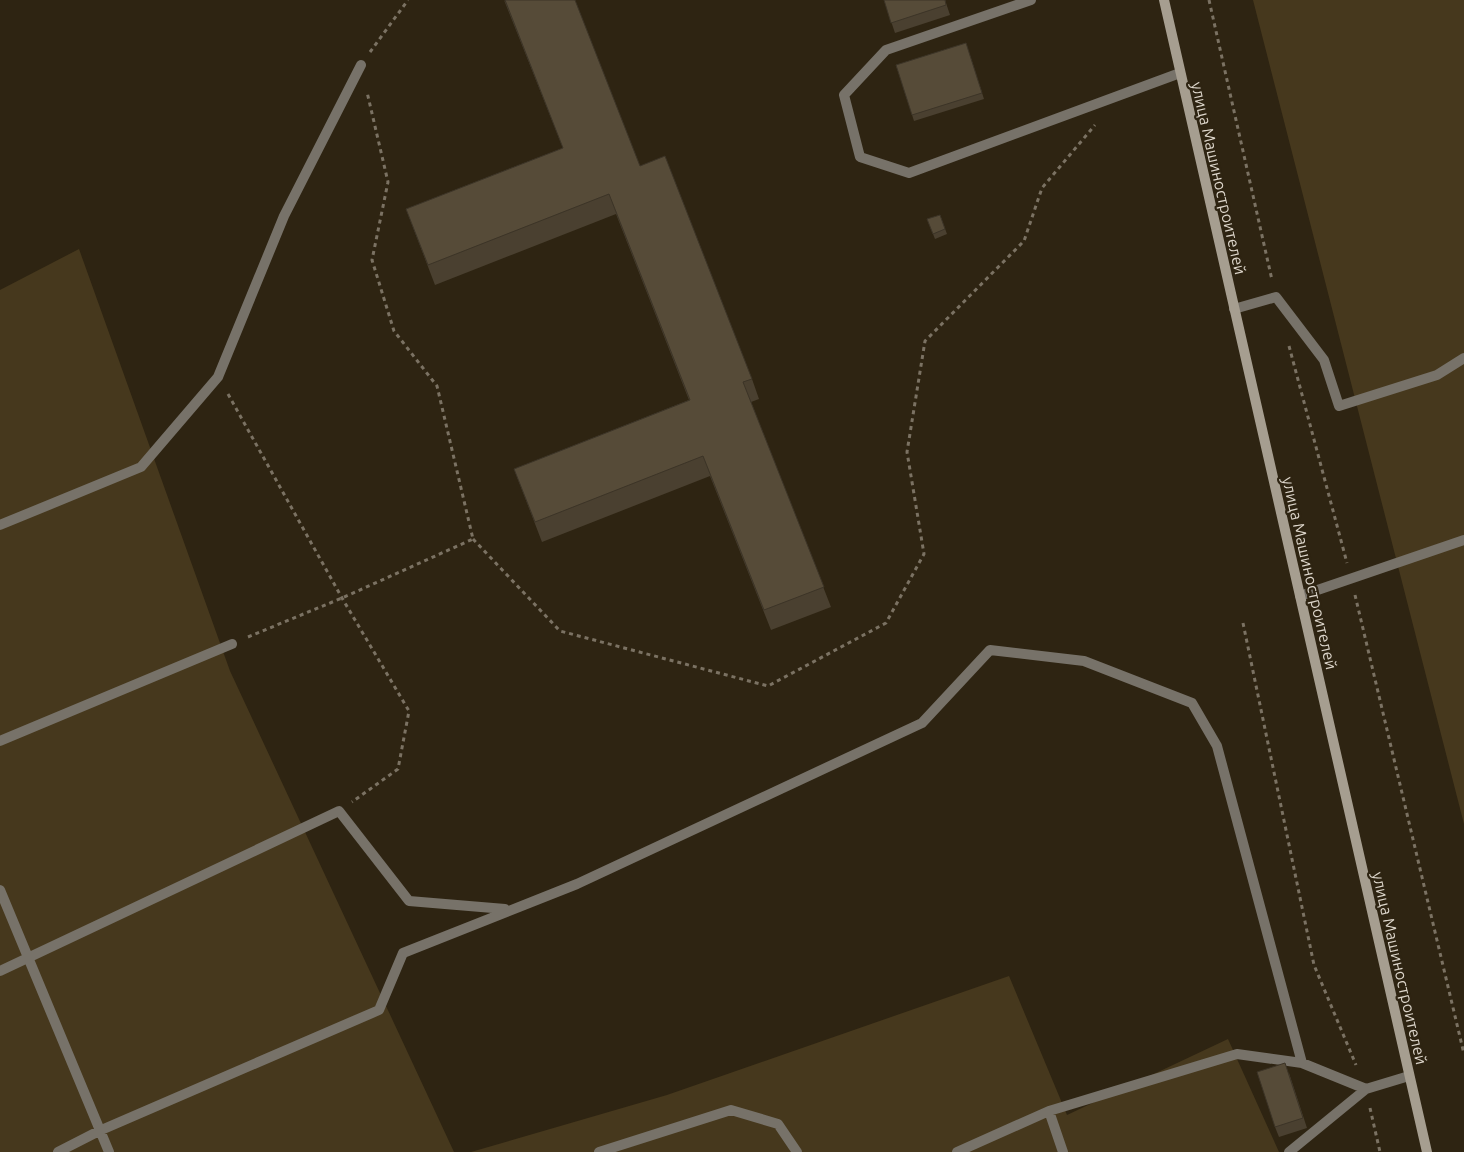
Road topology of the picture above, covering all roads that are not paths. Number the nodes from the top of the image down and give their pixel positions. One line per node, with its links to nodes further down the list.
1 (1031, 0): 4 (lane)
2 (1164, 0): 4 (street, улица Машиностроителей)
3 (361, 65): 7 (lane)
4 (1180, 73): 5 (street, улица Машиностроителей)
5 (1234, 309): 6 (lane); 9 (street, улица Машиностроителей)
6 (1464, 358)
7 (0, 525)
8 (1464, 540): 9 (lane)
9 (1300, 596): 17 (street, улица Машиностроителей)
10 (232, 644): 11 (lane)
11 (0, 741)
12 (0, 890): 14 (lane)
13 (508, 910): 14 (lane); 16 (lane); 20 (lane)
14 (28, 958): 15 (lane); 20 (lane)
15 (0, 971)
16 (1302, 1063): 18 (lane); 19 (lane)
17 (1409, 1076): 18 (lane); 28 (street, улица Машиностроителей)
18 (1366, 1089): 27 (lane)
19 (1049, 1112): 25 (lane); 26 (lane)
20 (99, 1131): 21 (lane); 22 (lane)
21 (58, 1152)
22 (109, 1152)
23 (599, 1152): 24 (lane)
24 (797, 1152)
25 (957, 1152)
26 (1063, 1152)
27 (1289, 1152)
28 (1427, 1152)

